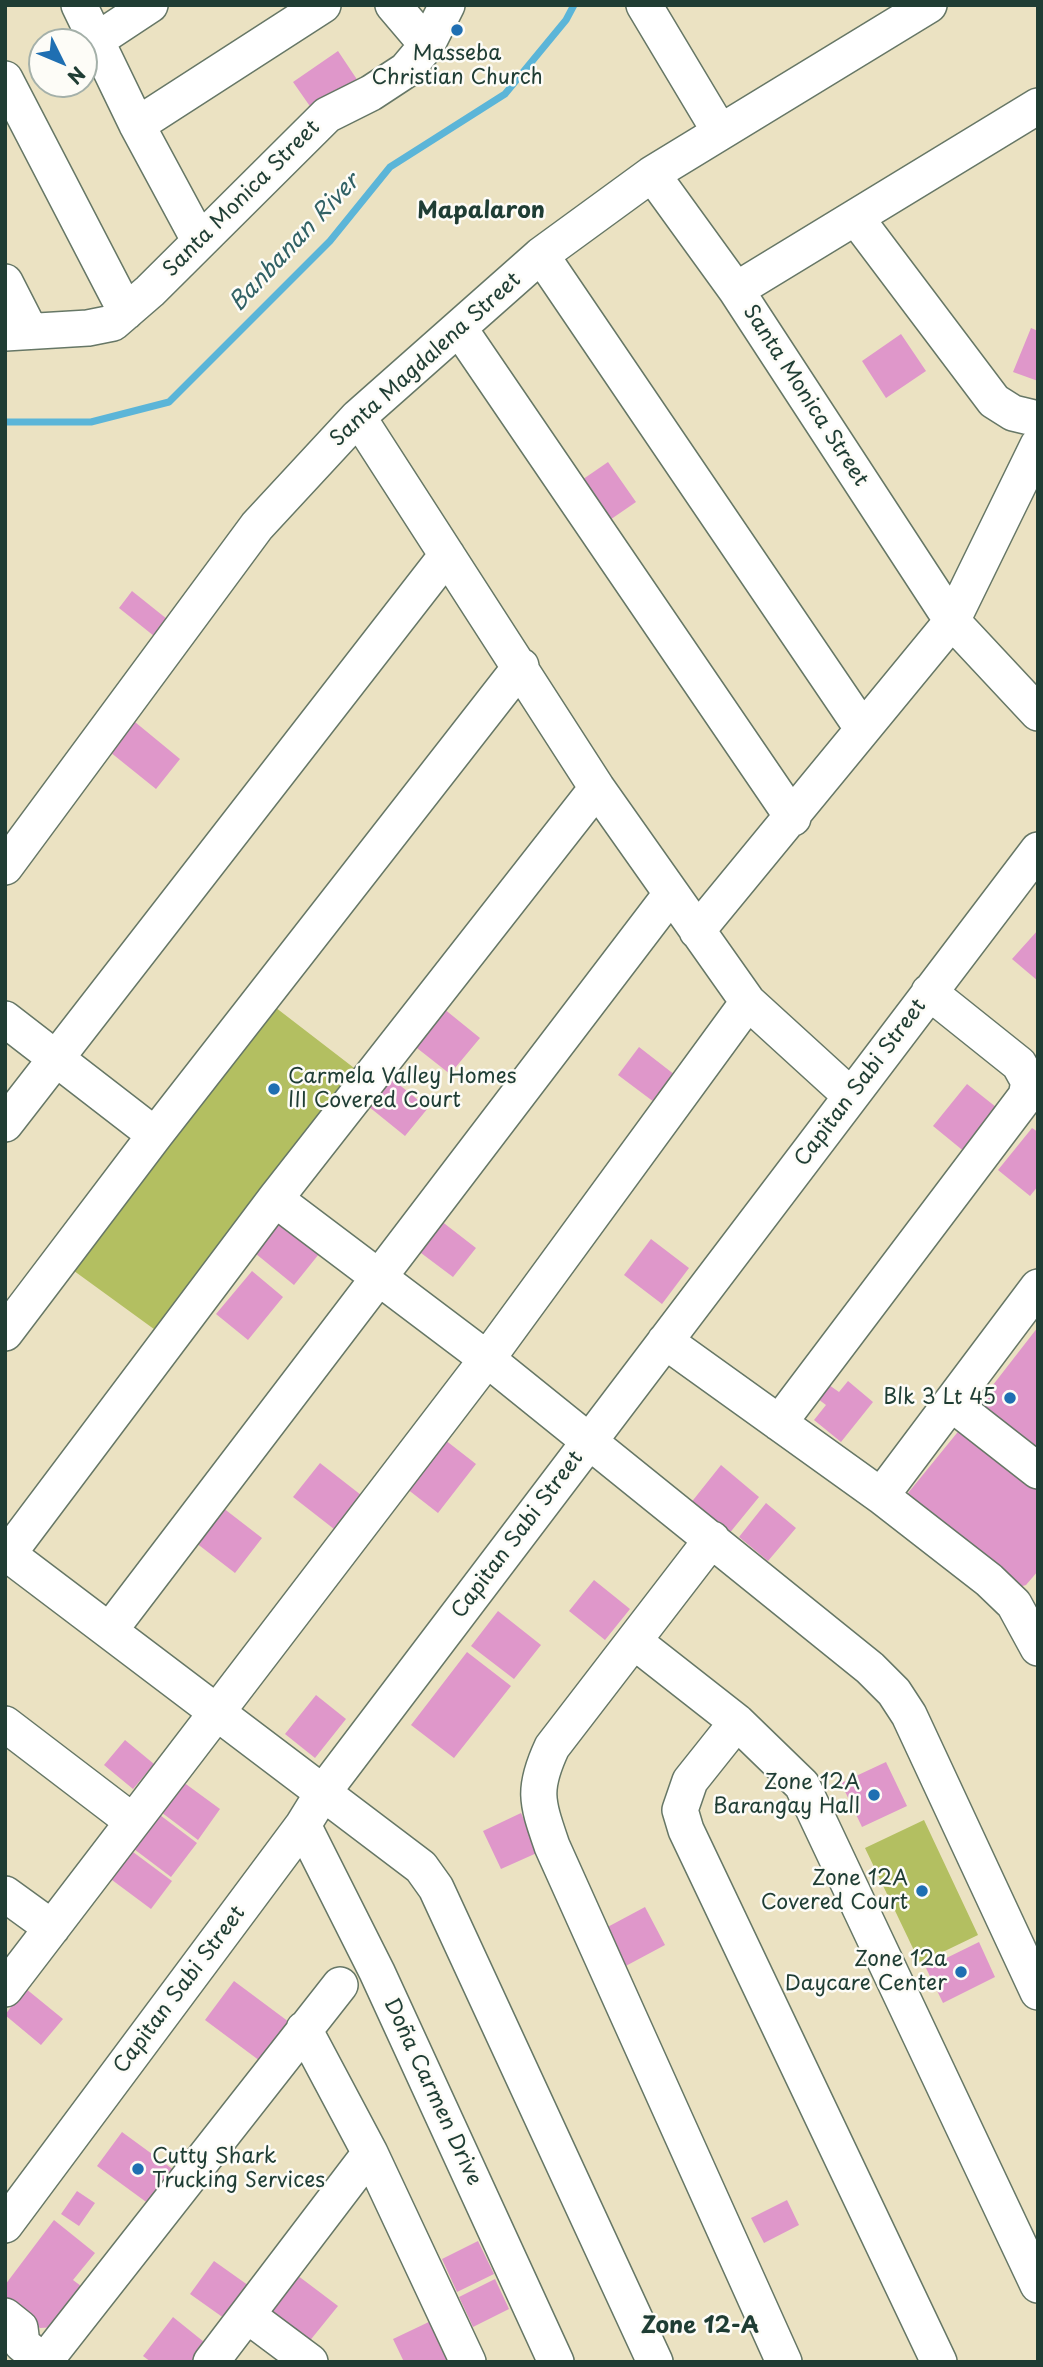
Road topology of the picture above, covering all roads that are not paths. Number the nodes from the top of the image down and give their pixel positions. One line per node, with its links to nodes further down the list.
1 (79, 5): 8 (street)
2 (150, 5): 9 (street)
3 (323, 5): 14 (street)
4 (393, 5): 11 (street)
5 (447, 5): 11 (street, Santa Monica Street)
6 (644, 5): 15 (street)
7 (929, 5): 15 (street, Santa Magdalena Street)
8 (91, 28)
9 (98, 39)
10 (98, 42): 14 (street)
11 (427, 45): 18 (street, Santa Monica Street)
12 (5, 79): 22 (street)
13 (1038, 106): 17 (street)
14 (137, 125): 18 (street)
15 (720, 132): 16 (street, Santa Magdalena Street)
16 (652, 174): 19 (street, Santa Magdalena Street); 21 (street, Santa Monica Street)
17 (856, 218): 21 (street); 26 (street)
18 (199, 240): 22 (street, Santa Monica Street)
19 (541, 255): 23 (street, Santa Magdalena Street); 32 (street)
20 (5, 282): 24 (street)
21 (736, 290): 29 (street, Santa Monica Street)
22 (126, 312): 24 (street, Santa Monica Street)
23 (459, 328): 25 (street, Santa Magdalena Street); 34 (street)
24 (18, 332)
25 (358, 417): 28 (street); 36 (street, Santa Magdalena Street)
26 (1038, 419)
27 (1038, 444): 29 (street)
28 (447, 555): 30 (street); 42 (street)
29 (952, 621): 31 (street, Santa Monica Street); 32 (street)
30 (521, 666): 33 (street); 45 (street)
31 (1038, 713)
32 (862, 728): 34 (street)
33 (597, 788): 37 (street); 46 (street)
34 (793, 817): 38 (street)
35 (1038, 850): 39 (street, Capitan Sabi Street)
36 (5, 867)
37 (671, 894): 38 (street); 47 (street)
38 (697, 932): 40 (street)
39 (929, 992): 43 (street, Capitan Sabi Street); 53 (street)
40 (747, 1002): 43 (street); 51 (street)
41 (5, 1019): 42 (street)
42 (55, 1058): 44 (street); 45 (street)
43 (851, 1096): 50 (street, Capitan Sabi Street)
44 (5, 1124)
45 (155, 1135): 49 (street)
46 (275, 1199): 47 (street); 58 (street)
47 (380, 1279): 51 (street); 59 (street)
48 (1034, 1299): 52 (street)
49 (5, 1333)
50 (665, 1341): 53 (street); 54 (street, Capitan Sabi Street)
51 (488, 1359): 54 (street); 62 (street)
52 (951, 1403): 55 (street); 56 (street)
53 (779, 1423): 56 (street)
54 (590, 1440): 57 (street); 65 (street, Capitan Sabi Street)
55 (1038, 1471)
56 (881, 1496): 61 (street)
57 (712, 1538): 60 (street); 72 (street)
58 (7, 1553): 59 (street)
59 (110, 1630): 62 (street)
60 (635, 1642): 63 (street); 84 (street)
61 (1038, 1648)
62 (217, 1711): 65 (street); 66 (street)
63 (737, 1722): 76 (street); 85 (street)
64 (5, 1724): 66 (street)
65 (324, 1791): 67 (street, Capitan Sabi Street); 83 (street)
66 (132, 1821): 69 (street)
67 (303, 1825): 75 (street, Capitan Sabi Street); 82 (street, Doña Carmen Drive)
68 (5, 1894): 69 (street)
69 (51, 1928): 71 (street)
70 (340, 1985): 73 (street)
71 (5, 1989)
72 (1038, 1992)
73 (304, 2029): 74 (street); 78 (street)
74 (370, 2153): 77 (street); 81 (street)
75 (5, 2225)
76 (1038, 2285)
77 (247, 2315): 79 (street); 80 (street)
78 (27, 2349)
79 (211, 2362)
80 (310, 2362)
81 (468, 2362)
82 (556, 2362)
83 (655, 2362)
84 (784, 2362)
85 (939, 2362)

